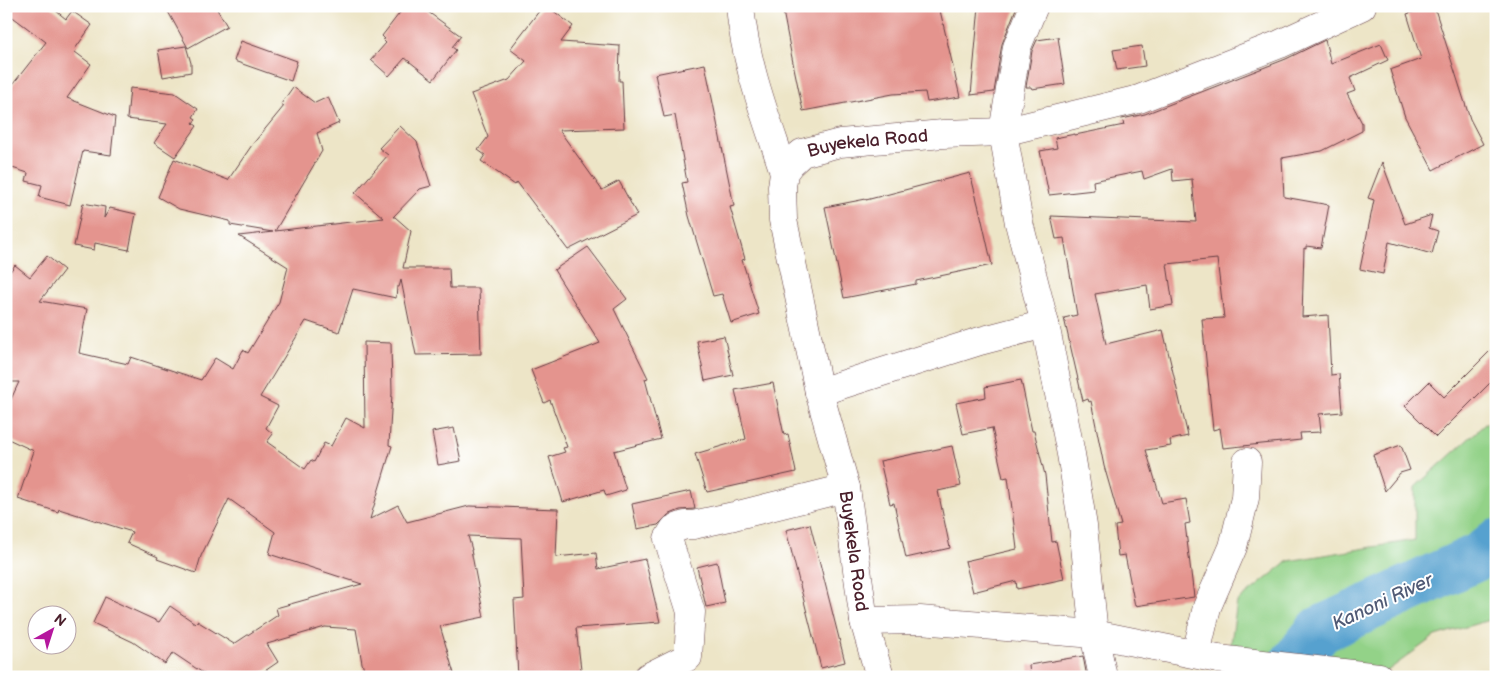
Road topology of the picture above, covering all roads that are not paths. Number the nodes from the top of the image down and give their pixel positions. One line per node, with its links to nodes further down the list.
1 (740, 6): 5 (street)
2 (1034, 6): 4 (street)
3 (1362, 6): 4 (street, Buyekela Road)
4 (1003, 132): 5 (street, Buyekela Road); 6 (street)
5 (784, 172): 7 (street, Buyekela Road)
6 (1045, 324): 7 (street); 11 (street)
7 (819, 392): 9 (street, Buyekela Road)
8 (1247, 462): 12 (street)
9 (846, 488): 10 (street, Buyekela Road); 13 (street)
10 (864, 621): 11 (street); 14 (street, Buyekela Road)
11 (1094, 634): 12 (street); 15 (street)
12 (1207, 656): 16 (street)
13 (648, 677)
14 (880, 677)
15 (1103, 677)
16 (1378, 677)

